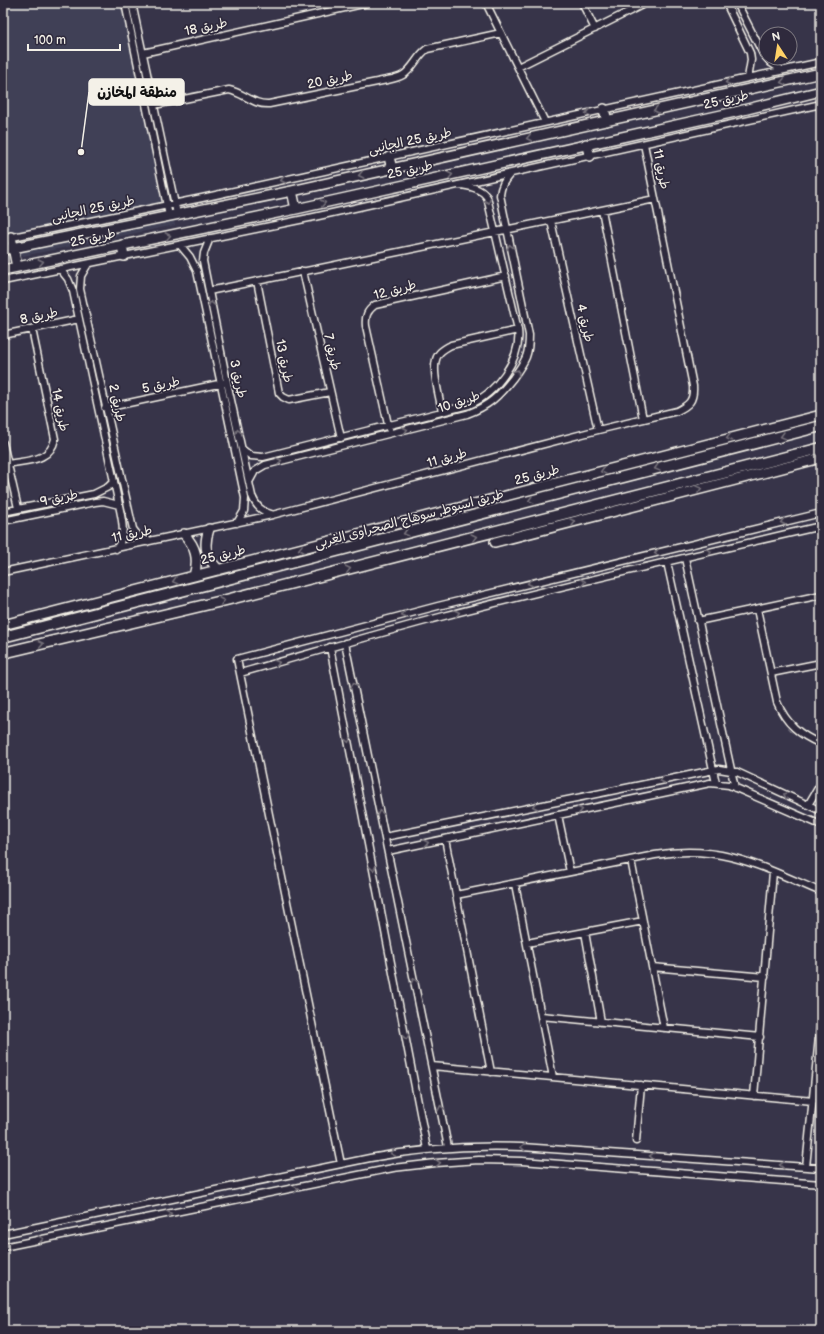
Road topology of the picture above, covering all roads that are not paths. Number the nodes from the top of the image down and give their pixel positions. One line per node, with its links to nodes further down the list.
1 (125, 3): 10 (street)
2 (132, 3): 9 (street)
3 (368, 3): 13 (street, طريق 18)
4 (486, 3): 12 (street)
5 (582, 3): 11 (street)
6 (646, 3): 11 (street)
7 (726, 3): 19 (street)
8 (737, 3): 16 (street)
9 (134, 15): 10 (street); 13 (street)
10 (128, 16): 36 (street)
11 (595, 29): 15 (street)
12 (501, 32): 15 (street); 22 (street, طريق 20)
13 (143, 53): 22 (street)
14 (821, 62): 16 (street, طريق 25 الجانبى)
15 (518, 67): 25 (street)
16 (782, 70): 19 (street, طريق 25 الجانبى)
17 (821, 73): 18 (street, طريق 25)
18 (810, 76): 20 (street); 24 (street, طريق 25, one-way to 24)
19 (748, 78): 23 (street, طريق 25 الجانبى, one-way to 23)
20 (817, 92): 26 (street, طريق 25)
21 (821, 104): 27 (street)
22 (154, 105): 35 (street)
23 (604, 109): 24 (street); 25 (street, طريق 25 الجانبى, one-way to 25)
24 (607, 121): 30 (street, طريق 25, one-way to 30)
25 (546, 122): 29 (street, طريق 25 الجانبى)
26 (586, 144): 28 (street); 37 (street, طريق 25, one-way to 26)
27 (644, 144): 28 (street); 34 (street, طريق 11)
28 (590, 156): 31 (street)
29 (389, 157): 30 (street); 35 (street, طريق 25 الجانبى, one-way to 35)
30 (392, 168): 33 (street, طريق 25, one-way to 33)
31 (511, 174): 32 (street); 41 (street, طريق 10)
32 (456, 184): 42 (street, طريق 10, one-way to 42); 44 (street)
33 (292, 190): 37 (street); 39 (street, طريق 25)
34 (656, 199): 38 (street, طريق 11); 73 (street, طريق 11)
35 (175, 203): 36 (street, طريق 25 الجانبى); 39 (street)
36 (166, 205): 39 (street); 43 (street, طريق 25 الجانبى)
37 (296, 209): 45 (street, طريق 25, one-way to 37)
38 (602, 210): 40 (street, طريق 11); 73 (street)
39 (173, 215): 47 (street, طريق 25)
40 (551, 221): 41 (street, طريق 11); 76 (street, طريق 4)
41 (506, 230): 42 (street, طريق 11); 63 (street, طريق 10, one-way to 41)
42 (496, 232): 54 (street, طريق 11); 55 (street, طريق 10)
43 (7, 238): 47 (street)
44 (210, 238): 46 (street); 58 (street, طريق 3)
45 (122, 245): 49 (street); 51 (street, طريق 25, one-way to 45)
46 (180, 245): 49 (street); 65 (street, طريق 3)
47 (13, 248): 48 (street, طريق 25); 51 (street)
48 (3, 250)
49 (124, 256): 50 (street)
50 (88, 264): 52 (street); 68 (street, طريق 2)
51 (17, 267): 53 (street, طريق 25)
52 (60, 269): 56 (street); 59 (street, طريق 2)
53 (3, 270)
54 (303, 271): 57 (street, طريق 11); 66 (street, طريق 7)
55 (506, 276): 61 (street, طريق 10); 74 (street, طريق 12)
56 (3, 281)
57 (257, 281): 58 (street, طريق 11); 66 (street, طريق 13)
58 (209, 290): 65 (street, طريق 3, one-way to 58)
59 (79, 319): 60 (street, طريق 8); 69 (street, طريق 2)
60 (32, 329): 62 (street, طريق 8); 83 (street, طريق 14)
61 (518, 330): 64 (street, طريق 10); 71 (street)
62 (3, 335)
63 (529, 335): 64 (street); 70 (street, طريق 10, one-way to 63)
64 (519, 337): 67 (street, طريق 10)
65 (224, 382): 68 (street, طريق 5); 81 (street, طريق 3, one-way to 65); 92 (street, طريق 3)
66 (330, 392): 78 (street, طريق 7)
67 (477, 402): 70 (street); 71 (street, طريق 10)
68 (107, 407): 69 (street, طريق 5); 97 (street, طريق 2)
69 (99, 409): 84 (street, طريق 2)
70 (480, 409): 77 (street, طريق 10, one-way to 70)
71 (442, 412): 74 (street, طريق 10)
72 (821, 415): 101 (street, طريق 25, one-way to 101)
73 (643, 419): 76 (street, طريق 11)
74 (388, 426): 77 (street, طريق 12); 78 (street, طريق 10)
75 (821, 426): 108 (main road, طريق اسيوط, سوهاج الصحراوى الغربى, one-way to 108)
76 (598, 430): 90 (street, طريق 11)
77 (390, 434): 85 (street, طريق 10, one-way to 77)
78 (341, 438): 81 (street, طريق 10)
79 (3, 443): 83 (street)
80 (821, 448): 96 (main road)
81 (242, 449): 85 (street, طريق 3)
82 (821, 458): 96 (street, one-way to 82)
83 (8, 464): 87 (street)
84 (114, 481): 86 (street, طريق 2); 87 (street, طريق 9)
85 (249, 482): 90 (street, طريق 3)
86 (119, 505): 91 (street, طريق 9); 98 (street, طريق 2)
87 (18, 508): 88 (street, طريق 9)
88 (3, 512)
89 (821, 513): 113 (street, one-way to 113)
90 (272, 515): 92 (street, طريق 11)
91 (3, 521)
92 (236, 523): 94 (street, طريق 11)
93 (821, 526): 99 (street, one-way to 93)
94 (209, 529): 95 (street, طريق 11); 101 (street)
95 (184, 534): 97 (street, طريق 11); 103 (street)
96 (493, 537): 111 (main road, one-way to 96)
97 (147, 542): 98 (street, طريق 11)
98 (116, 549): 102 (street, طريق 11)
99 (685, 558): 100 (street); 106 (street)
100 (667, 562): 109 (street, one-way to 100); 116 (street)
101 (219, 570): 103 (street, طريق 25)
102 (3, 572)
103 (194, 576): 107 (street, طريق 25, one-way to 107)
104 (821, 595): 105 (street)
105 (756, 609): 106 (street); 114 (street)
106 (698, 621): 117 (street)
107 (3, 625)
108 (3, 637)
109 (345, 643): 110 (street); 125 (street, one-way to 109)
110 (330, 647): 113 (street, one-way to 110); 152 (street, one-way to 152)
111 (3, 653)
112 (821, 663): 114 (street)
113 (240, 673): 153 (street)
114 (771, 673): 115 (street)
115 (821, 744)
116 (713, 769): 117 (street); 118 (street); 125 (street, one-way to 125)
117 (731, 770): 120 (street); 121 (street, one-way to 117)
118 (716, 783): 120 (street); 123 (street, one-way to 118)
119 (821, 783): 121 (street)
120 (734, 788): 124 (street)
121 (808, 805): 122 (street)
122 (821, 811)
123 (558, 815): 126 (street); 129 (street)
124 (821, 825)
125 (385, 837): 127 (street)
126 (445, 839): 127 (street, one-way to 126); 133 (street)
127 (388, 851): 144 (street, one-way to 127)
128 (631, 860): 129 (street); 130 (street); 134 (street)
129 (570, 872): 131 (street)
130 (773, 872): 132 (street); 138 (street)
131 (515, 884): 133 (street); 136 (street)
132 (821, 892)
133 (456, 896): 145 (street)
134 (643, 921): 135 (street); 137 (street)
135 (585, 932): 136 (street); 141 (street)
136 (527, 943): 139 (street)
137 (652, 967): 138 (street); 142 (street)
138 (765, 977): 143 (street)
139 (541, 1016): 141 (street); 146 (street)
140 (821, 1017): 149 (street)
141 (601, 1022): 142 (street)
142 (664, 1028): 143 (street)
143 (760, 1037): 148 (street)
144 (432, 1066): 145 (street); 151 (street, one-way to 144)
145 (491, 1072): 146 (street)
146 (553, 1077): 147 (street)
147 (641, 1085): 148 (street); 150 (street)
148 (754, 1096): 149 (street)
149 (813, 1101): 154 (street)
150 (636, 1141)
151 (448, 1147): 152 (street); 154 (street, one-way to 151)
152 (428, 1148): 153 (street, one-way to 153)
153 (341, 1164): 157 (street)
154 (806, 1167): 155 (street)
155 (821, 1168)
156 (821, 1184): 158 (street, one-way to 156)
157 (3, 1234)
158 (3, 1247)

